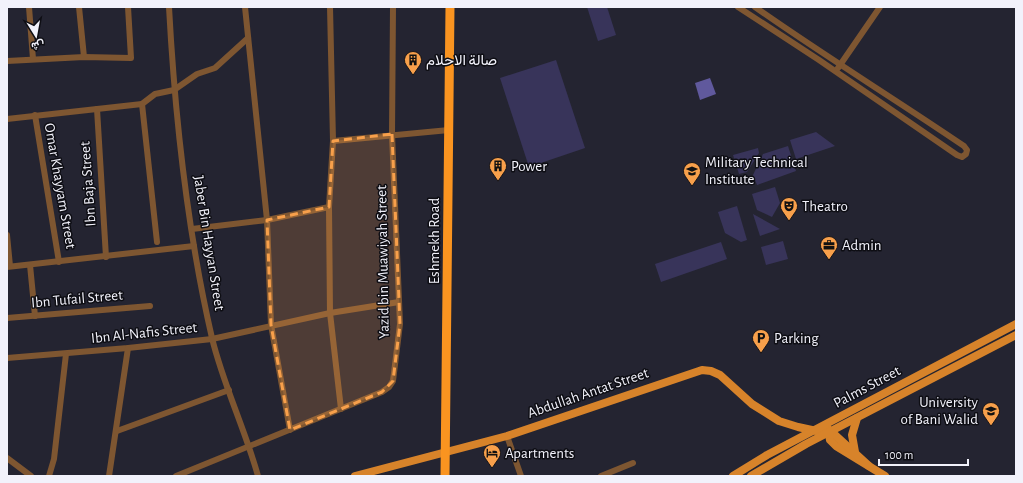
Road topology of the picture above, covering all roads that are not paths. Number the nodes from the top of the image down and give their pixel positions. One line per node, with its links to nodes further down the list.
1 (29, 7): 14 (street)
2 (79, 7): 13 (street)
3 (128, 7): 13 (street)
4 (169, 7): 18 (street, Jaber Bin Hayyan Street)
5 (245, 7): 12 (street)
6 (330, 7): 27 (street)
7 (393, 7): 26 (street, Yazid bin Muawiyah Street)
8 (450, 7): 25 (highway, Eshmekh Road)
9 (738, 7): 17 (street)
10 (755, 7): 16 (street)
11 (880, 7): 16 (street)
12 (248, 38): 18 (street); 29 (street)
13 (84, 57): 14 (street)
14 (33, 59): 15 (street)
15 (7, 61)
16 (840, 66): 17 (street); 19 (street)
17 (835, 72): 22 (street)
18 (174, 90): 20 (street); 30 (street, Jaber Bin Hayyan Street)
19 (894, 99): 22 (street); 22 (street)
20 (142, 104): 21 (street); 32 (street)
21 (97, 109): 23 (street); 34 (street, Ibn Baja Street)
22 (889, 109)
23 (35, 115): 24 (street); 35 (street, Omar Khayyam Street)
24 (7, 119)
25 (449, 130): 26 (street); 63 (highway, Eshmekh Road)
26 (392, 134): 27 (street); 38 (street, Yazid bin Muawiyah Street)
27 (333, 141): 28 (street)
28 (329, 207): 29 (street); 40 (street)
29 (268, 220): 30 (street); 44 (street)
30 (192, 229): 33 (street, Jaber Bin Hayyan Street)
31 (7, 234): 37 (street)
32 (157, 242)
33 (194, 246): 34 (street); 46 (street, Jaber Bin Hayyan Street)
34 (106, 256): 35 (street)
35 (59, 262): 36 (street)
36 (30, 264): 37 (street); 41 (street)
37 (9, 267)
38 (399, 302): 40 (street, Ibn Al-Nafis Street); 51 (street, Yazid bin Muawiyah Street)
39 (150, 306): 41 (street, Ibn Tufail Street)
40 (330, 313): 44 (street, Ibn Al-Nafis Street); 51 (street)
41 (35, 316): 42 (street, Ibn Tufail Street)
42 (7, 318)
43 (1016, 324): 53 (main road, Palms Street)
44 (271, 325): 46 (street, Ibn Al-Nafis Street); 54 (street)
45 (1016, 335): 52 (main road, Palms Street)
46 (212, 339): 47 (street, Ibn Al-Nafis Street); 50 (street, Jaber Bin Hayyan Street)
47 (128, 348): 48 (street, Ibn Al-Nafis Street); 56 (street)
48 (66, 354): 49 (street, Ibn Al-Nafis Street); 68 (street)
49 (7, 358)
50 (229, 390): 56 (street); 60 (street, Jaber Bin Hayyan Street)
51 (341, 409): 54 (street, Yazid bin Muawiyah Street)
52 (858, 418): 57 (main road, Palms Street); 62 (main road)
53 (829, 423): 55 (main road, Palms Street); 57 (main road)
54 (290, 430): 60 (street, Yazid bin Muawiyah Street)
55 (816, 430): 57 (main road, Abdullah Antat Street); 58 (main road, Abdullah Antat Street); 76 (main road, Palms Street)
56 (117, 431): 69 (street)
57 (828, 432): 59 (main road, Palms Street); 61 (main road); 62 (main road)
58 (507, 436): 63 (main road, Abdullah Antat Street); 74 (street)
59 (806, 444): 61 (main road); 77 (main road, Palms Street)
60 (250, 446): 70 (street, Yazid bin Muawiyah Street); 71 (street, Jaber Bin Hayyan Street)
61 (836, 446): 66 (main road)
62 (855, 452): 66 (main road)
63 (445, 454): 72 (main road, Abdullah Antat Street); 73 (highway, Eshmekh Road)
64 (7, 458): 67 (street)
65 (633, 463): 75 (street)
66 (869, 466): 78 (main road)
67 (31, 476)
68 (49, 476)
69 (109, 476)
70 (176, 476)
71 (258, 476)
72 (355, 476)
73 (445, 476)
74 (521, 476)
75 (600, 476)
76 (733, 476)
77 (752, 476)
78 (886, 476)

